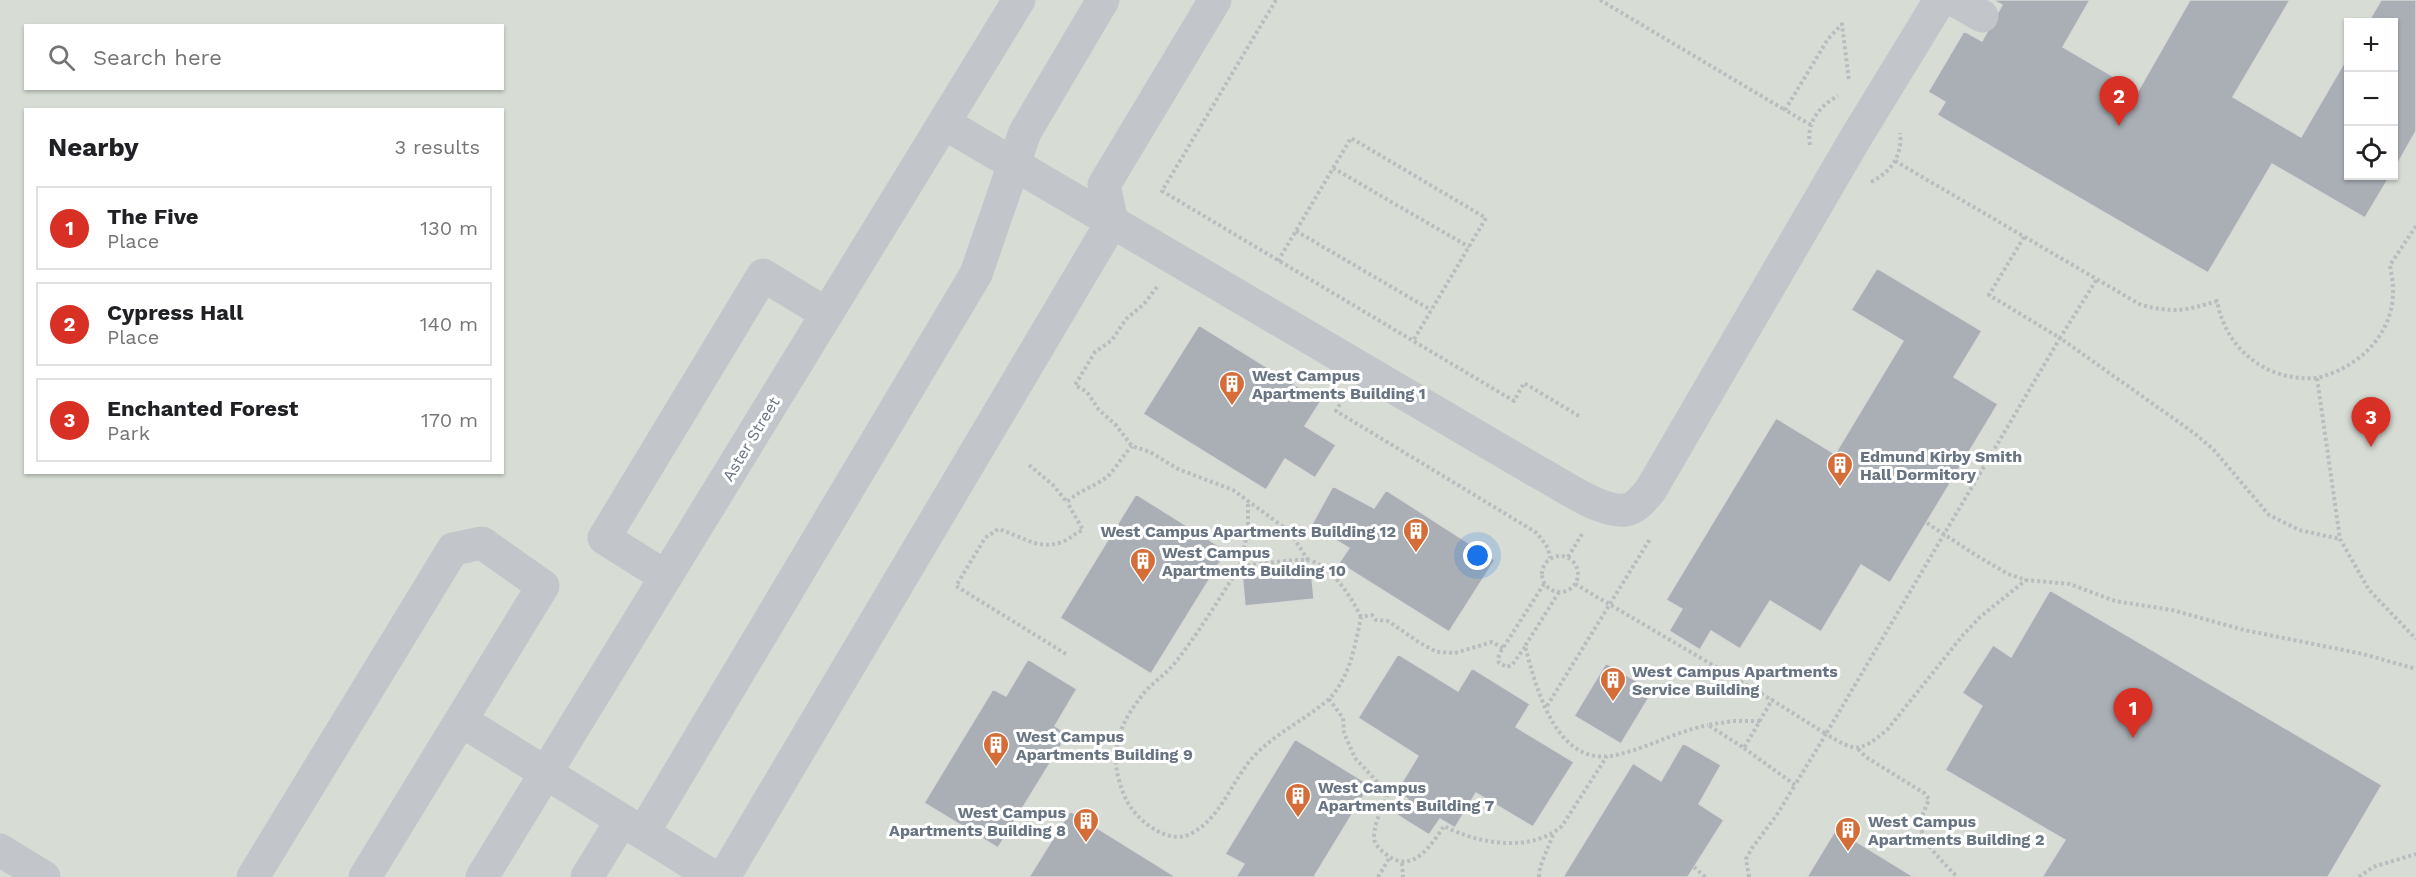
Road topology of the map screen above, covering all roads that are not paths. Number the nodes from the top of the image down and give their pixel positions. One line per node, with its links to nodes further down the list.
1 (1019, 0): 7 (street, Aster Street)
2 (1104, 0): 8 (street)
3 (1215, 0): 9 (street)
4 (1940, 0): 9 (street)
5 (1954, 0): 6 (street)
6 (1982, 16)
7 (944, 123): 8 (street); 10 (street, Aster Street)
8 (1014, 165): 9 (street); 14 (street)
9 (1112, 222): 22 (street)
10 (827, 314): 11 (street, Aster Street); 11 (street)
11 (666, 577): 13 (street, Aster Street)
12 (462, 721): 13 (street); 17 (street); 18 (street)
13 (546, 772): 14 (street); 19 (street, Aster Street)
14 (632, 826): 20 (street); 21 (street)
15 (0, 850): 16 (street)
16 (44, 877)
17 (253, 877)
18 (365, 877)
19 (482, 877)
20 (587, 877)
21 (714, 877)
22 (724, 877)

